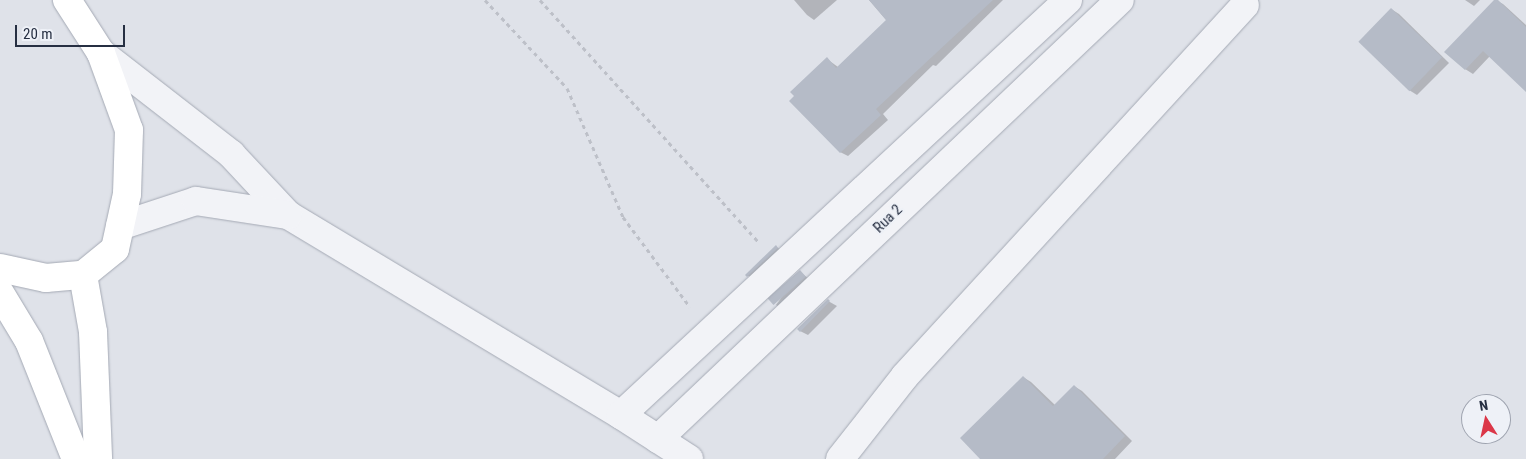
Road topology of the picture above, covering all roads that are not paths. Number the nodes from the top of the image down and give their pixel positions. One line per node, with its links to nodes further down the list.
1 (67, 0): 5 (main road)
2 (1068, 0): 6 (street)
3 (1108, 4): 9 (street, Rua 2)
4 (1245, 5): 18 (street)
5 (101, 53): 7 (street); 8 (main road)
6 (844, 209): 9 (street); 13 (street)
7 (288, 215): 8 (street); 13 (street)
8 (120, 226): 11 (main road)
9 (870, 236): 14 (street, Rua 2)
10 (0, 268): 11 (main road)
11 (83, 275): 16 (main road)
12 (0, 293): 15 (main road)
13 (621, 415): 14 (street)
14 (658, 439): 17 (street)
15 (76, 459)
16 (98, 459)
17 (689, 459)
18 (840, 459)

